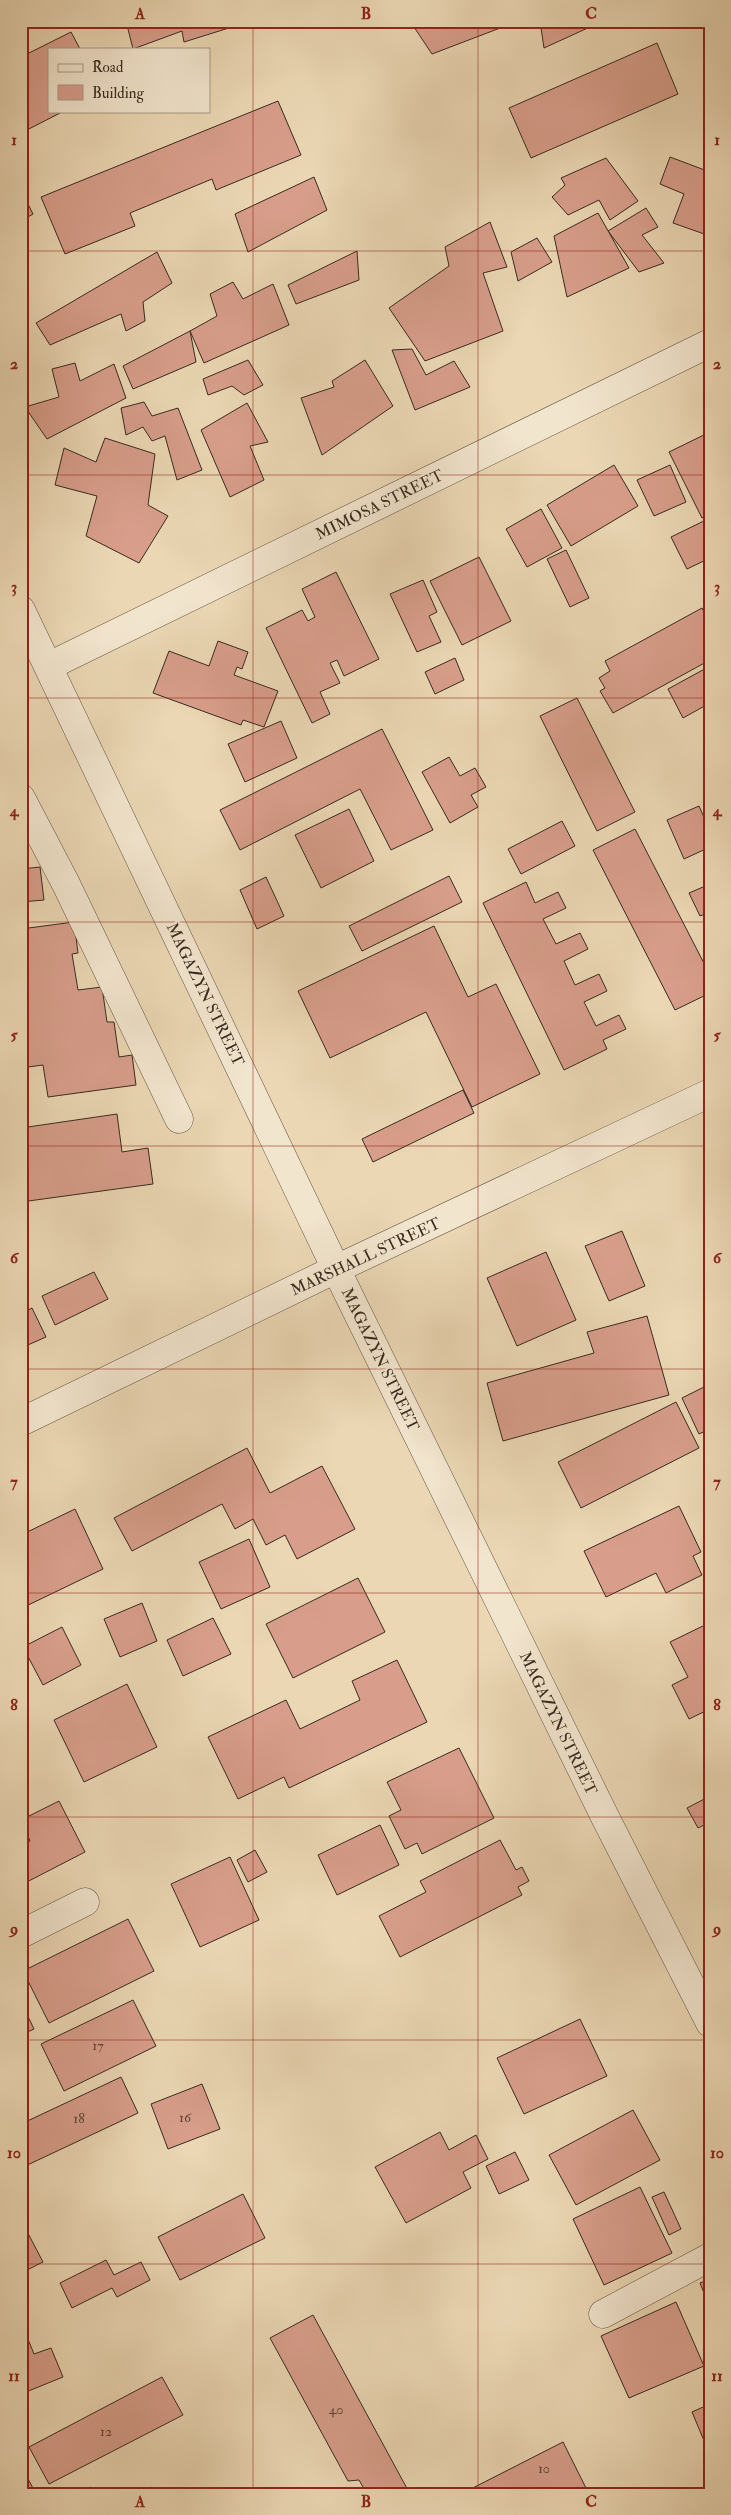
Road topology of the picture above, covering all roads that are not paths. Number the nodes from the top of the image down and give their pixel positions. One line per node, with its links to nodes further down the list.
1 (710, 343): 3 (street, MIMOSA STREET)
2 (21, 610): 3 (street, MAGAZYN STREET)
3 (49, 666): 7 (street, MAGAZYN STREET)
4 (21, 798): 6 (street)
5 (710, 1093): 7 (street, MARSHALL STREET)
6 (179, 1119)
7 (336, 1268): 8 (street, MARSHALL STREET); 11 (street, MAGAZYN STREET)
8 (21, 1422)
9 (85, 1902): 10 (street)
10 (21, 1934)
11 (710, 2023)
12 (710, 2257): 13 (street)
13 (603, 2314)

